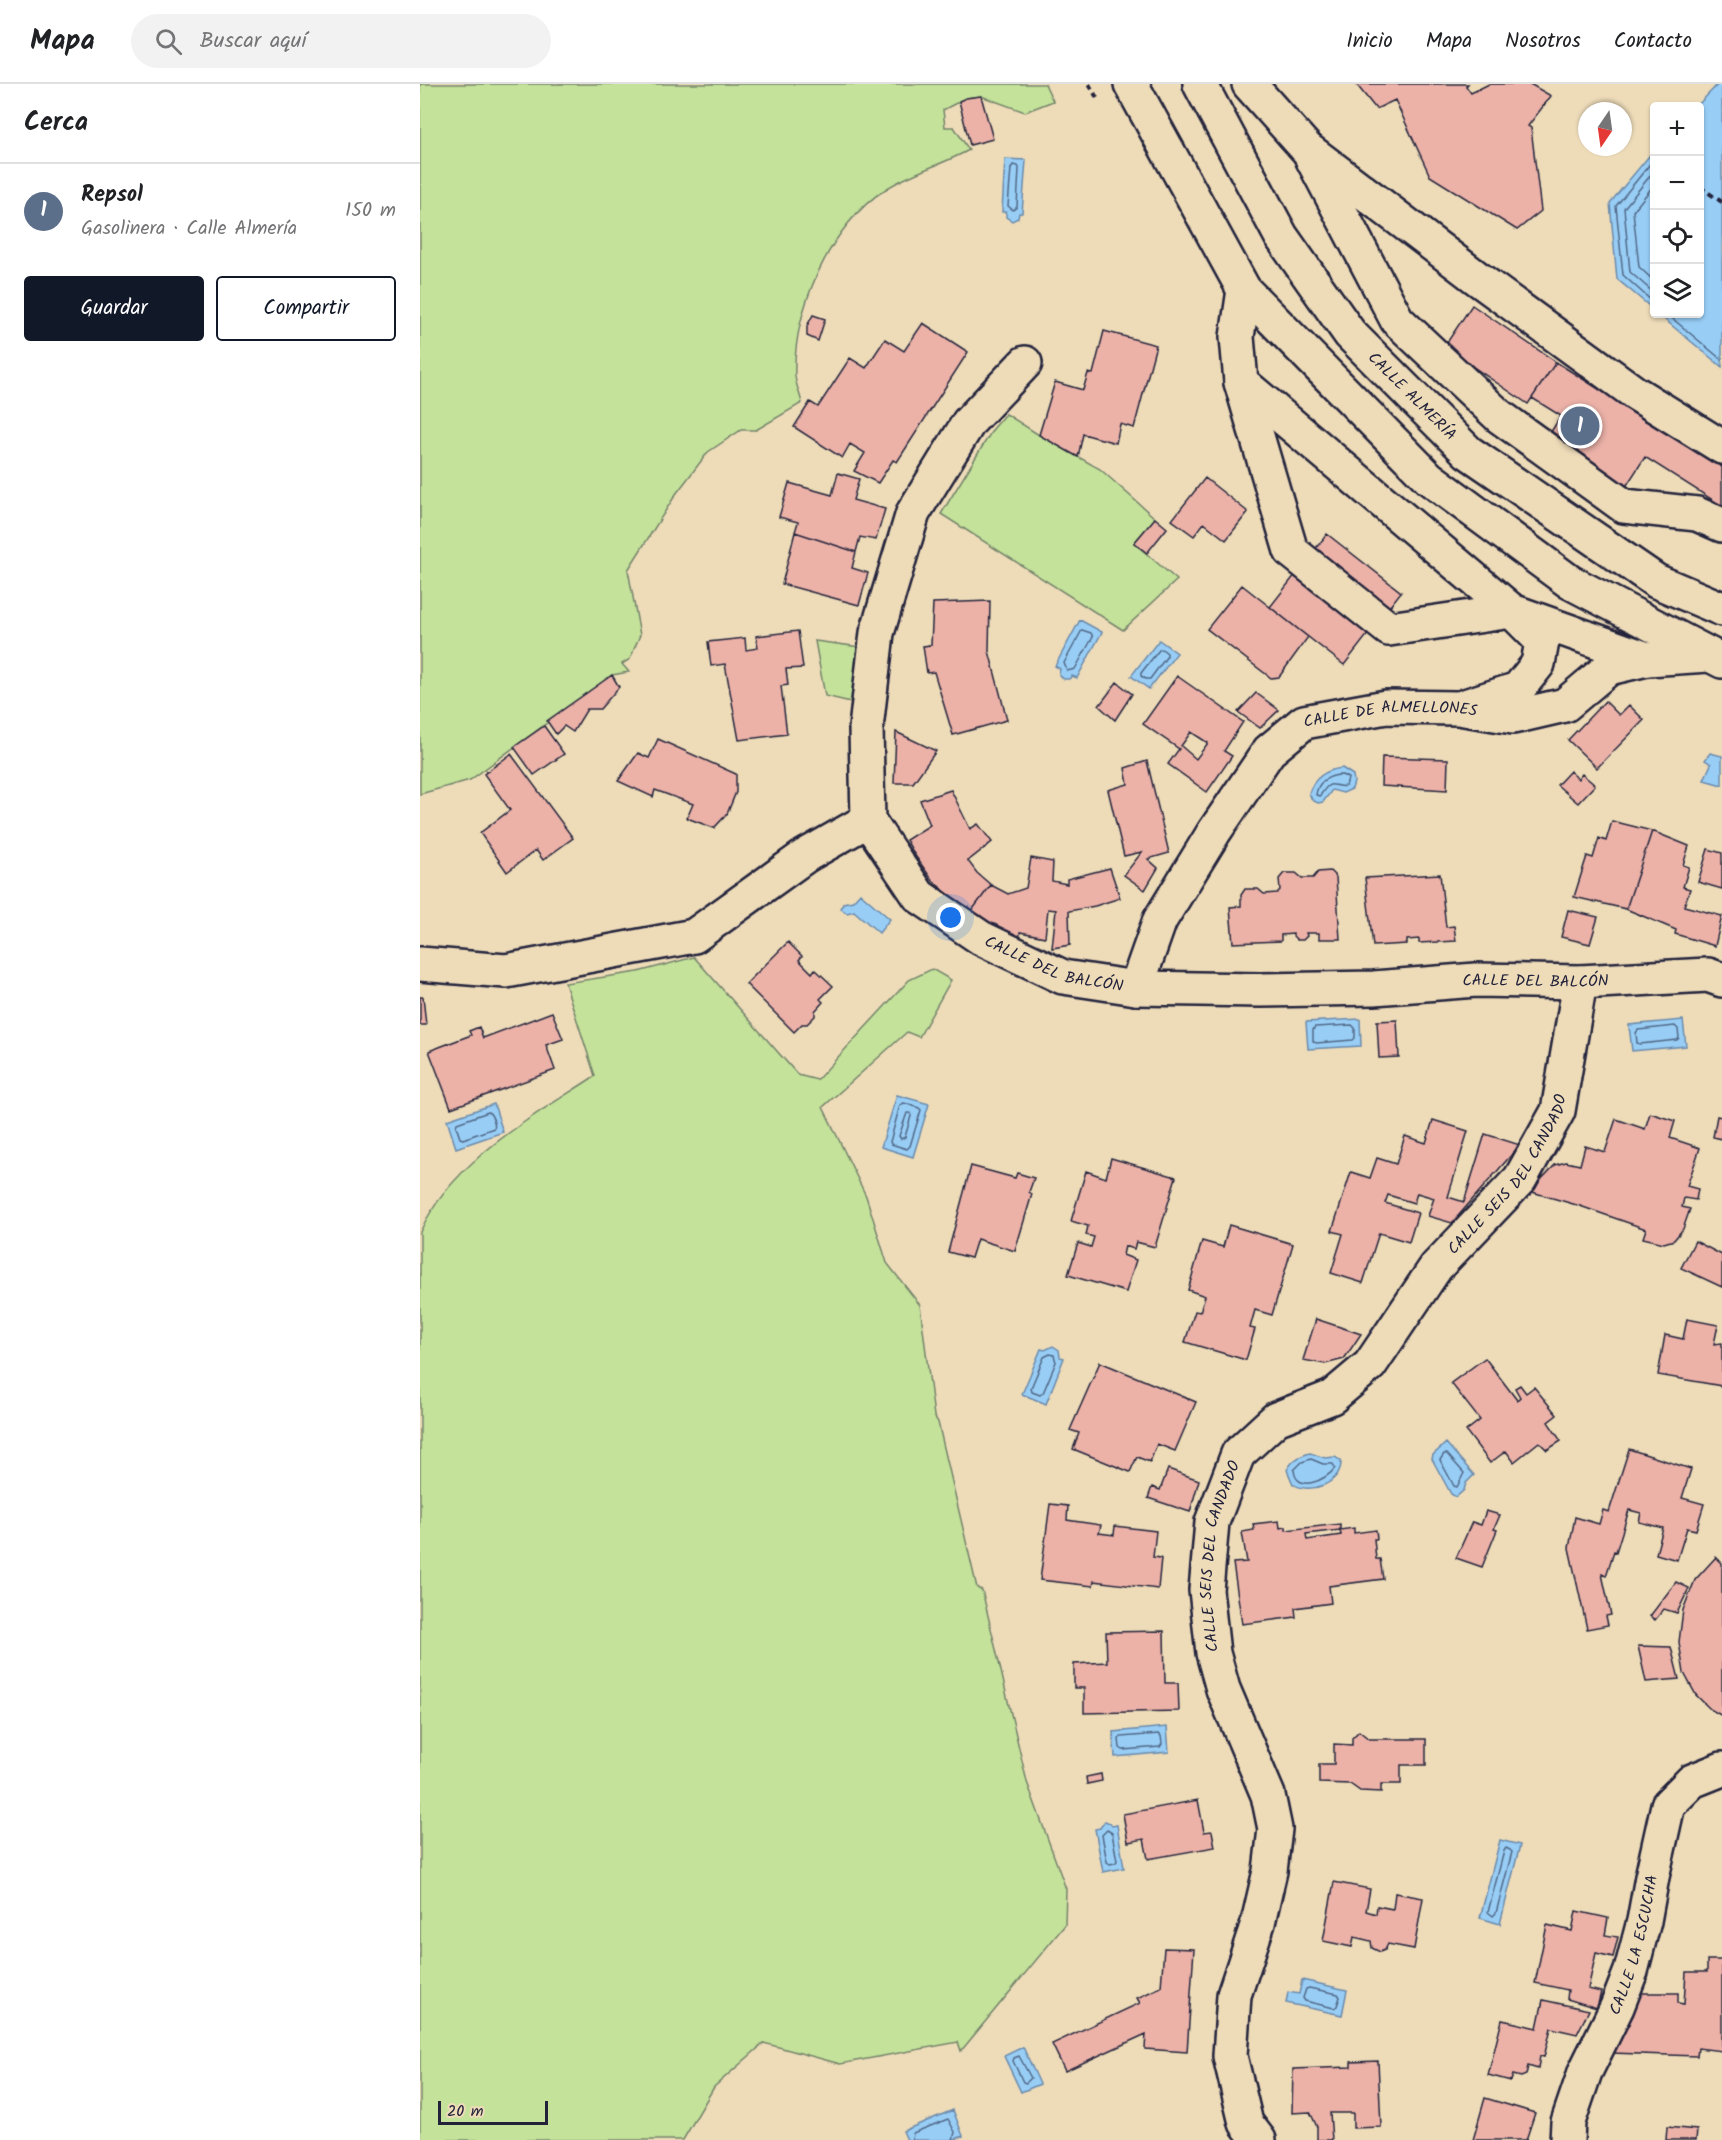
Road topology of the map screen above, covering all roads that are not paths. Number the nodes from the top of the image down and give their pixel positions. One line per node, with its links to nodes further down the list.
1 (1131, 84): 5 (street)
2 (1200, 84): 10 (street, CALLE ALMERÍA)
3 (1249, 84): 4 (street)
4 (1307, 149): 8 (street); 9 (street)
5 (1244, 290): 7 (street); 12 (street)
6 (1025, 363): 15 (street)
7 (1241, 382): 11 (street); 11 (street)
8 (1722, 447)
9 (1722, 525)
10 (1722, 609)
11 (1512, 611): 13 (street); 14 (street)
12 (1715, 658): 13 (street, CALLE DE ALMELLONES)
13 (1647, 659): 14 (street, CALLE DE ALMELLONES)
14 (1458, 708): 19 (street, CALLE DE ALMELLONES)
15 (868, 820): 16 (street); 19 (street, CALLE DEL BALCÓN)
16 (420, 964)
17 (1722, 980): 18 (street, CALLE DEL BALCÓN)
18 (1580, 982): 19 (street, CALLE DEL BALCÓN); 21 (street, CALLE SEIS DEL CANDADO)
19 (1136, 988)
20 (1722, 1769): 22 (street, CALLE LA ESCUCHA)
21 (1259, 2140)
22 (1567, 2140)

